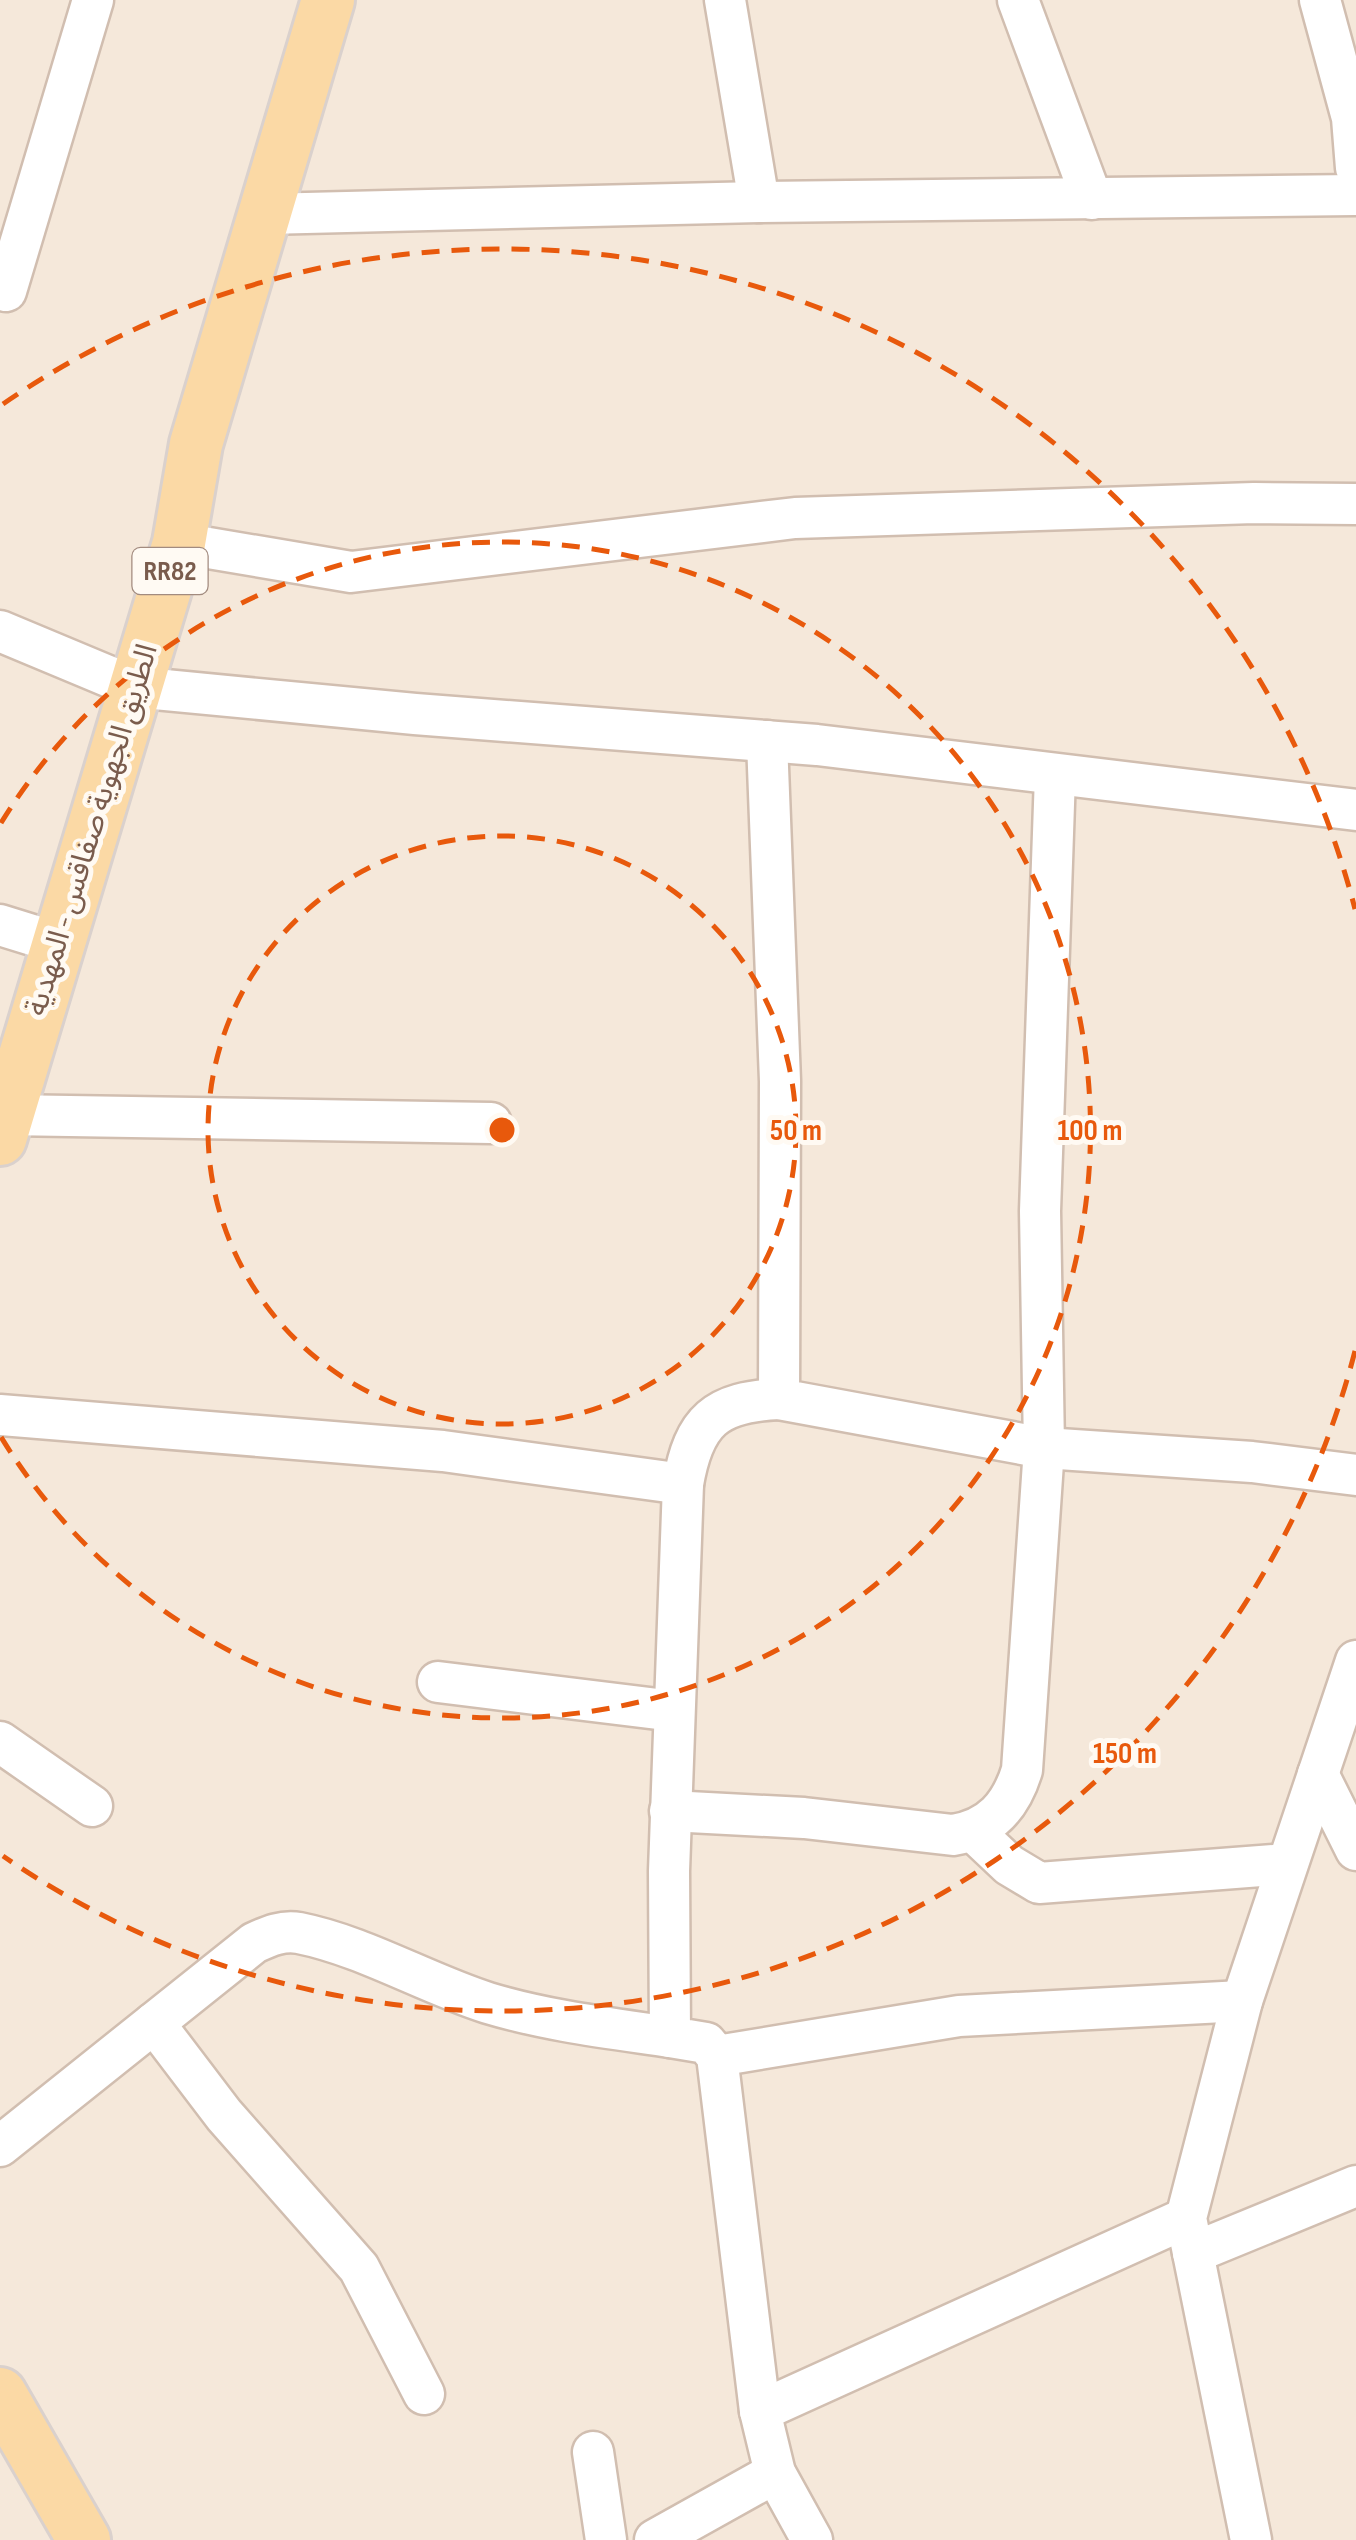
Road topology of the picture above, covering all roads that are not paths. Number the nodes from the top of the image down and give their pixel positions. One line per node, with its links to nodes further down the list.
1 (92, 0): 11 (street)
2 (328, 0): 10 (main road, الطريق الجهوية صفاقس - المهدية / RR82)
3 (725, 0): 9 (street)
4 (1018, 0): 8 (street)
5 (1320, 0): 6 (street)
6 (1356, 168)
7 (1356, 195): 8 (street)
8 (1092, 199): 9 (street)
9 (759, 202): 10 (street)
10 (265, 214): 13 (main road, الطريق الجهوية صفاقس - المهدية / RR82)
11 (6, 291)
12 (1356, 504): 13 (street)
13 (179, 543): 15 (main road, الطريق الجهوية صفاقس - المهدية / RR82)
14 (0, 631): 15 (street)
15 (134, 687): 16 (street); 20 (main road, الطريق الجهوية صفاقس - المهدية / RR82)
16 (768, 741): 17 (street); 23 (street)
17 (1055, 775): 18 (street); 25 (street)
18 (1356, 810)
19 (0, 925): 20 (street)
20 (58, 943): 22 (main road, الطريق الجهوية صفاقس - المهدية / RR82)
21 (491, 1123): 22 (street)
22 (4, 1127)
23 (779, 1400): 25 (street); 27 (street)
24 (0, 1414): 27 (street)
25 (1044, 1448): 26 (street); 35 (street)
26 (1356, 1476)
27 (683, 1484): 30 (street)
28 (1356, 1661): 32 (street)
29 (438, 1682): 30 (street)
30 (674, 1711): 34 (street)
31 (0, 1742): 33 (street)
32 (1318, 1774): 36 (street); 37 (street)
33 (92, 1806)
34 (670, 1811): 35 (street); 40 (street)
35 (974, 1832): 37 (street)
36 (1355, 1844)
37 (1287, 1864): 38 (street)
38 (1242, 2000): 41 (street); 44 (street)
39 (154, 2023): 40 (street); 42 (street); 46 (street)
40 (670, 2037): 41 (street)
41 (717, 2056): 47 (street)
42 (0, 2146)
43 (1356, 2186): 44 (street)
44 (1189, 2236): 47 (street); 54 (street)
45 (0, 2394): 50 (main road)
46 (424, 2394)
47 (760, 2411): 49 (street)
48 (593, 2452): 51 (street)
49 (775, 2473): 52 (street); 53 (street)
50 (84, 2540)
51 (606, 2540)
52 (655, 2540)
53 (812, 2540)
54 (1250, 2540)

